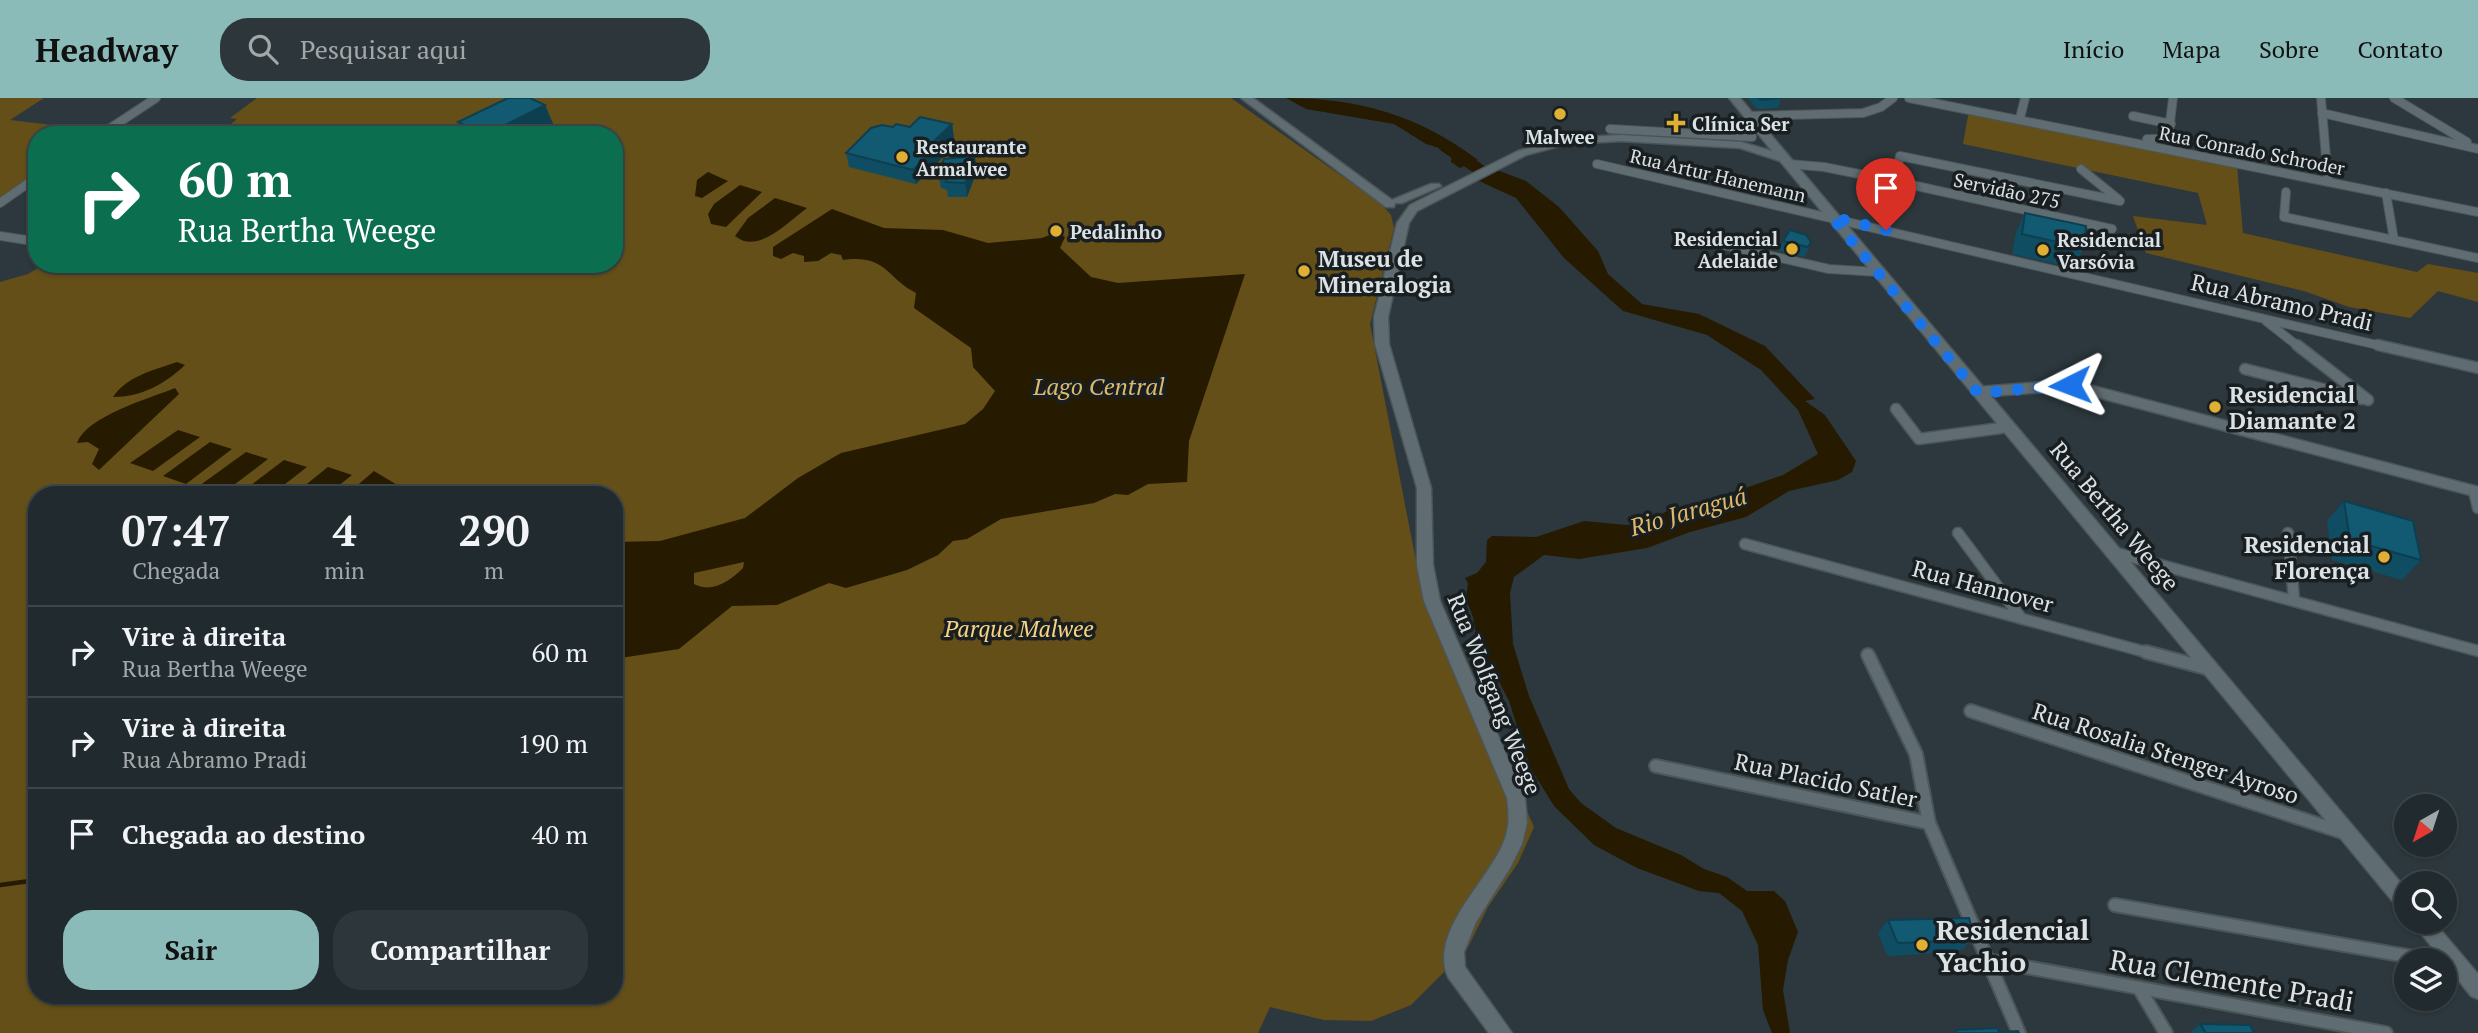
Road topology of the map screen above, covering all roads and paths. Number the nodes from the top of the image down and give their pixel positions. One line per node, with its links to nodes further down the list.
1 (156, 98): 15 (street)
2 (1247, 98): 32 (main road)
3 (1734, 98): 11 (main road, Rua Bertha Weege)
4 (1893, 98): 11 (street)
5 (1909, 98): 13 (street, Rua Conrado Schroder)
6 (2025, 98): 13 (street)
7 (2173, 98): 14 (street)
8 (2321, 98): 10 (street)
9 (2394, 98): 19 (street)
10 (2322, 113): 21 (street); 27 (street)
11 (1749, 116): 18 (main road, Rua Bertha Weege)
12 (2133, 116): 14 (street)
13 (2020, 118): 17 (street, Rua Conrado Schroder)
14 (2171, 124): 17 (street)
15 (114, 126)
16 (1610, 129): 18 (street)
17 (2091, 133): 27 (street, Rua Conrado Schroder)
18 (1752, 138): 20 (main road); 20 (main road, Rua Bertha Weege); 25 (main road)
19 (2467, 142)
20 (1770, 146): 22 (main road, Rua Bertha Weege)
21 (2478, 149)
22 (1787, 162): 26 (street, Servidão 275); 35 (main road, Rua Bertha Weege)
23 (1597, 164): 35 (street, Rua Artur Hanemann)
24 (2081, 169): 26 (street)
25 (1454, 181): 32 (main road); 34 (main road)
26 (1894, 181): 36 (street, Servidão 275)
27 (2328, 181): 30 (street, Rua Conrado Schroder)
28 (28, 183): 31 (street)
29 (2286, 192): 40 (street)
30 (2386, 193): 33 (street, Rua Conrado Schroder); 40 (street)
31 (0, 203)
32 (1394, 203): 34 (main road); 34 (main road)
33 (2478, 212)
34 (1409, 214): 71 (main road, Rua Wolfgang Weege)
35 (1832, 217): 42 (main road, Rua Bertha Weege); 43 (street, Rua Abramo Pradi)
36 (2112, 229)
37 (0, 236): 39 (street)
38 (1697, 239): 42 (street)
39 (28, 240)
40 (2394, 240): 41 (street)
41 (2478, 258)
42 (1878, 272): 46 (main road, Rua Bertha Weege)
43 (2261, 317): 44 (street, Rua Abramo Pradi); 45 (street)
44 (2478, 368)
45 (2245, 369)
46 (1978, 393): 48 (main road, Rua Bertha Weege); 49 (street)
47 (1896, 409): 48 (street)
48 (2008, 427): 54 (main road, Rua Bertha Weege)
49 (2476, 491): 50 (street)
50 (2478, 508)
51 (1958, 533): 56 (street)
52 (2288, 533): 55 (street)
53 (1745, 544): 56 (street, Rua Hannover)
54 (2113, 552): 55 (street); 59 (main road, Rua Bertha Weege)
55 (2294, 599): 57 (street)
56 (2021, 618): 59 (street, Rua Hannover)
57 (2478, 652)
58 (1868, 655): 62 (street)
59 (2210, 669): 63 (main road, Rua Bertha Weege)
60 (1971, 711): 63 (street, Rua Rosalia Stenger Ayroso)
61 (1656, 766): 62 (street, Rua Placido Satler)
62 (1929, 823): 67 (street, Rua Placido Satler)
63 (2348, 834): 64 (main road, Rua Bertha Weege)
64 (2394, 889)
65 (2115, 905): 66 (street)
66 (2394, 954)
67 (1987, 960): 69 (street, Rua Clemente Pradi); 72 (street, Rua Placido Satler)
68 (2457, 969): 70 (main road)
69 (2139, 988): 73 (street); 74 (street, Rua Clemente Pradi)
70 (2478, 989)
71 (1502, 1033)
72 (2019, 1033)
73 (2166, 1033)
74 (2386, 1033)

